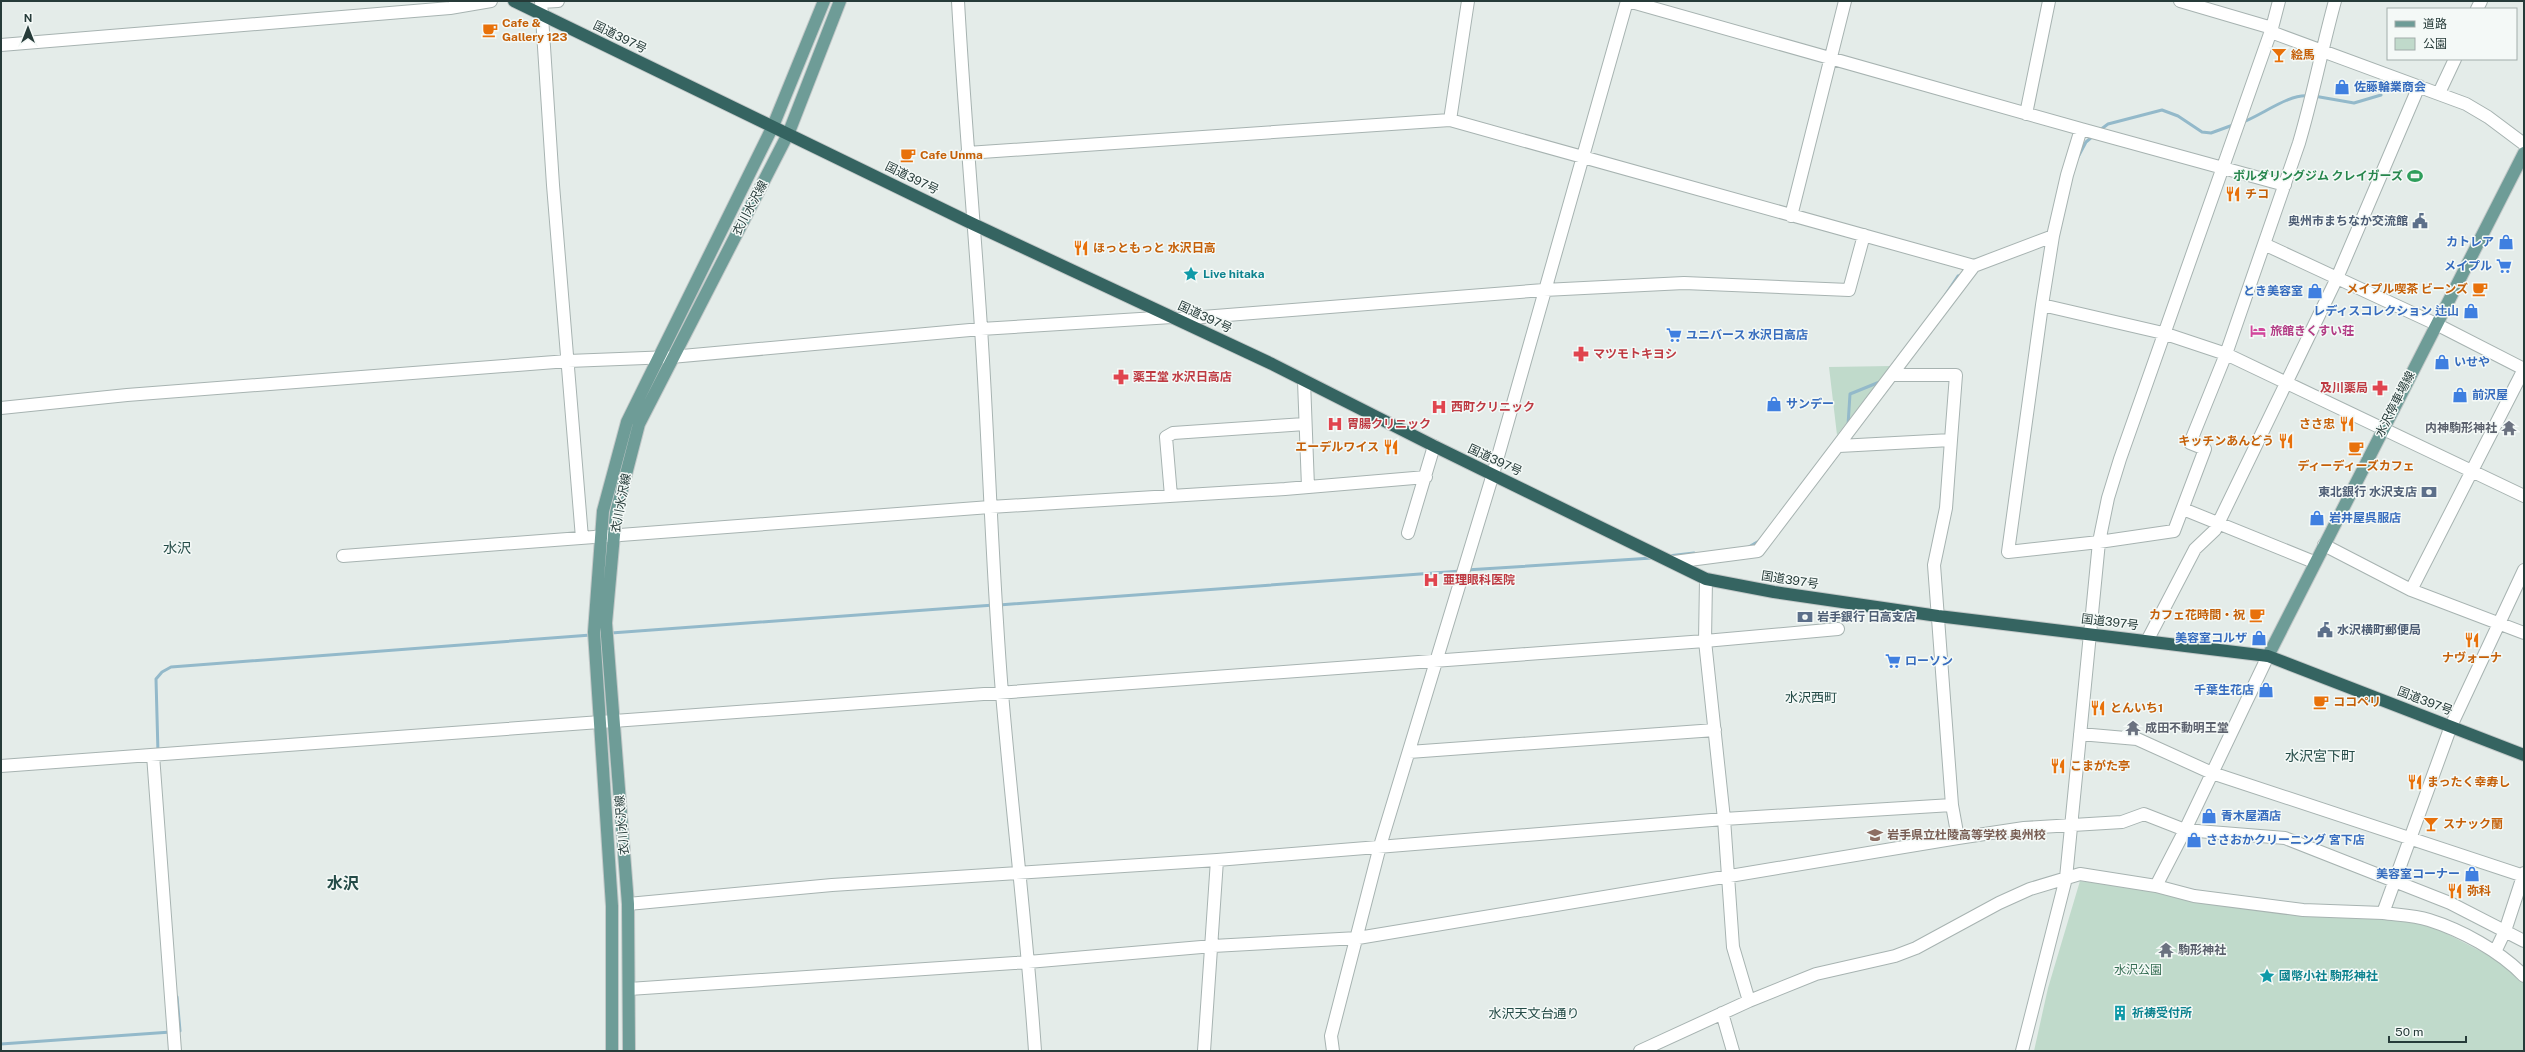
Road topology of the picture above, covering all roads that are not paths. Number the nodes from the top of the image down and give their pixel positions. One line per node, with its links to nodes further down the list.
1 (491, 1): 17 (street)
2 (514, 1): 15 (highway, 国道397号)
3 (541, 1): 4 (street); 15 (street)
4 (558, 1)
5 (824, 1): 25 (main road, 衣川水沢線)
6 (840, 1): 27 (main road, 衣川水沢線)
7 (958, 1): 29 (street)
8 (1468, 1): 24 (street)
9 (1628, 1): 19 (street); 31 (street)
10 (1845, 1): 19 (street)
11 (2049, 1): 23 (street)
12 (2180, 1): 16 (street)
13 (2279, 1): 16 (street)
14 (2335, 1): 18 (street)
15 (544, 16): 25 (highway, 国道397号); 50 (street)
16 (2271, 30): 18 (street); 32 (street)
17 (1, 45)
18 (2321, 50): 21 (street); 33 (street)
19 (1829, 57): 23 (street); 34 (street)
20 (2455, 60): 22 (street)
21 (2419, 86): 22 (street); 40 (street)
22 (2439, 94): 28 (street)
23 (2026, 114): 26 (street)
24 (1450, 120): 29 (street); 31 (street)
25 (773, 126): 27 (highway, 国道397号); 49 (main road, 衣川水沢線)
26 (2081, 129): 32 (street); 37 (street)
27 (789, 132): 35 (highway, 国道397号); 48 (main road, 衣川水沢線)
28 (2524, 144)
29 (967, 153): 35 (street)
30 (2524, 153): 44 (main road, 水沢停車場線)
31 (1582, 156): 34 (street); 41 (street)
32 (2221, 168): 33 (street); 46 (street)
33 (2285, 184): 38 (street)
34 (1791, 216): 36 (street)
35 (973, 224): 43 (highway, 国道397号); 45 (street)
36 (1864, 234): 39 (street); 41 (street)
37 (2053, 236): 39 (street); 42 (street)
38 (2266, 245): 40 (street); 47 (street)
39 (1974, 266): 52 (street)
40 (2337, 278): 44 (street); 54 (street)
41 (1544, 290): 43 (street); 62 (street)
42 (2042, 305): 46 (street); 74 (street)
43 (1174, 318): 45 (street); 53 (highway, 国道397号)
44 (2436, 324): 51 (street); 57 (main road, 水沢停車場線)
45 (981, 329): 48 (street); 67 (street)
46 (2163, 333): 47 (street); 74 (street)
47 (2226, 354): 54 (street); 68 (street)
48 (672, 357): 49 (street); 72 (main road, 衣川水沢線)
49 (656, 358): 50 (street); 71 (main road, 衣川水沢線)
50 (568, 361): 55 (street); 73 (street)
51 (2524, 369): 61 (street)
52 (1892, 375): 58 (street); 60 (street)
53 (1304, 381): 56 (street); 59 (highway, 国道397号)
54 (2287, 382): 57 (street); 69 (street)
55 (1, 408)
56 (1306, 424): 64 (street); 65 (street)
57 (2383, 428): 61 (street); 75 (main road, 水沢停車場線)
58 (1951, 440): 60 (street); 82 (street)
59 (1434, 446): 62 (highway, 国道397号); 63 (street)
60 (1839, 446): 77 (street)
61 (2471, 470): 66 (street); 81 (street)
62 (1493, 474): 77 (highway, 国道397号); 90 (street)
63 (1426, 477): 64 (street); 70 (street)
64 (1308, 487): 65 (street)
65 (1171, 496): 67 (street)
66 (2524, 496)
67 (990, 507): 72 (street); 91 (street)
68 (2183, 509): 69 (street); 74 (street)
69 (2218, 523): 78 (street); 88 (street)
70 (1408, 533)
71 (601, 536): 72 (street); 73 (street); 92 (main road, 衣川水沢線)
72 (614, 536): 92 (main road, 衣川水沢線)
73 (582, 538): 76 (street)
74 (2099, 542): 86 (street)
75 (2324, 545): 78 (main road, 水沢停車場線); 81 (street)
76 (343, 556)
77 (1674, 562): 80 (highway, 国道397号)
78 (2314, 562): 89 (main road, 水沢停車場線)
79 (2524, 570): 83 (street)
80 (1706, 579): 82 (highway, 国道397号); 87 (street)
81 (2411, 590): 83 (street)
82 (1938, 616): 86 (highway, 国道397号); 101 (street)
83 (2499, 624): 85 (street); 93 (street)
84 (1838, 629): 87 (street)
85 (2524, 633)
86 (2091, 634): 88 (highway, 国道397号); 95 (street)
87 (1705, 641): 90 (street); 94 (street)
88 (2147, 641): 89 (highway, 国道397号)
89 (2268, 656): 93 (highway, 国道397号); 100 (street)
90 (1438, 659): 91 (street); 96 (street)
91 (1002, 692): 92 (street); 109 (street)
92 (607, 721): 97 (street); 115 (main road, 衣川水沢線); 128 (main road, 衣川水沢線)
93 (2451, 726): 98 (highway, 国道397号); 106 (street)
94 (1715, 730): 96 (street); 102 (street)
95 (2080, 734): 100 (street); 103 (street)
96 (1409, 752): 107 (street)
97 (153, 755): 99 (street); 127 (street)
98 (2524, 755)
99 (1, 766)
100 (2212, 773): 104 (street); 106 (street)
101 (1952, 805): 102 (street); 105 (street)
102 (1724, 819): 107 (street); 111 (street)
103 (2071, 824): 104 (street); 105 (street); 112 (street)
104 (2185, 830): 113 (street); 114 (street)
105 (1958, 838): 111 (street)
106 (2409, 839): 110 (street); 113 (street)
107 (1380, 846): 108 (street); 118 (street)
108 (1217, 860): 109 (street); 120 (street)
109 (1020, 873): 115 (street); 122 (street)
110 (2524, 875): 117 (street)
111 (1728, 876): 118 (street); 125 (street)
112 (2066, 878): 114 (street); 125 (street); 135 (street)
113 (2394, 880): 116 (street); 117 (street)
114 (2156, 886): 116 (street)
115 (628, 904): 124 (main road, 衣川水沢線)
116 (2383, 913): 121 (street)
117 (2505, 931): 119 (street); 121 (street)
118 (1358, 938): 120 (street); 132 (street)
119 (2524, 941)
120 (1213, 946): 122 (street); 131 (street)
121 (2495, 952): 123 (street)
122 (1028, 962): 124 (street); 130 (street)
123 (2524, 976)
124 (629, 989): 129 (main road, 衣川水沢線)
125 (1749, 1001): 126 (street)
126 (1722, 1013): 133 (street); 134 (street)
127 (175, 1051)
128 (612, 1051)
129 (629, 1051)
130 (1035, 1051)
131 (1204, 1051)
132 (1333, 1051)
133 (1640, 1051)
134 (1733, 1051)
135 (2022, 1051)

